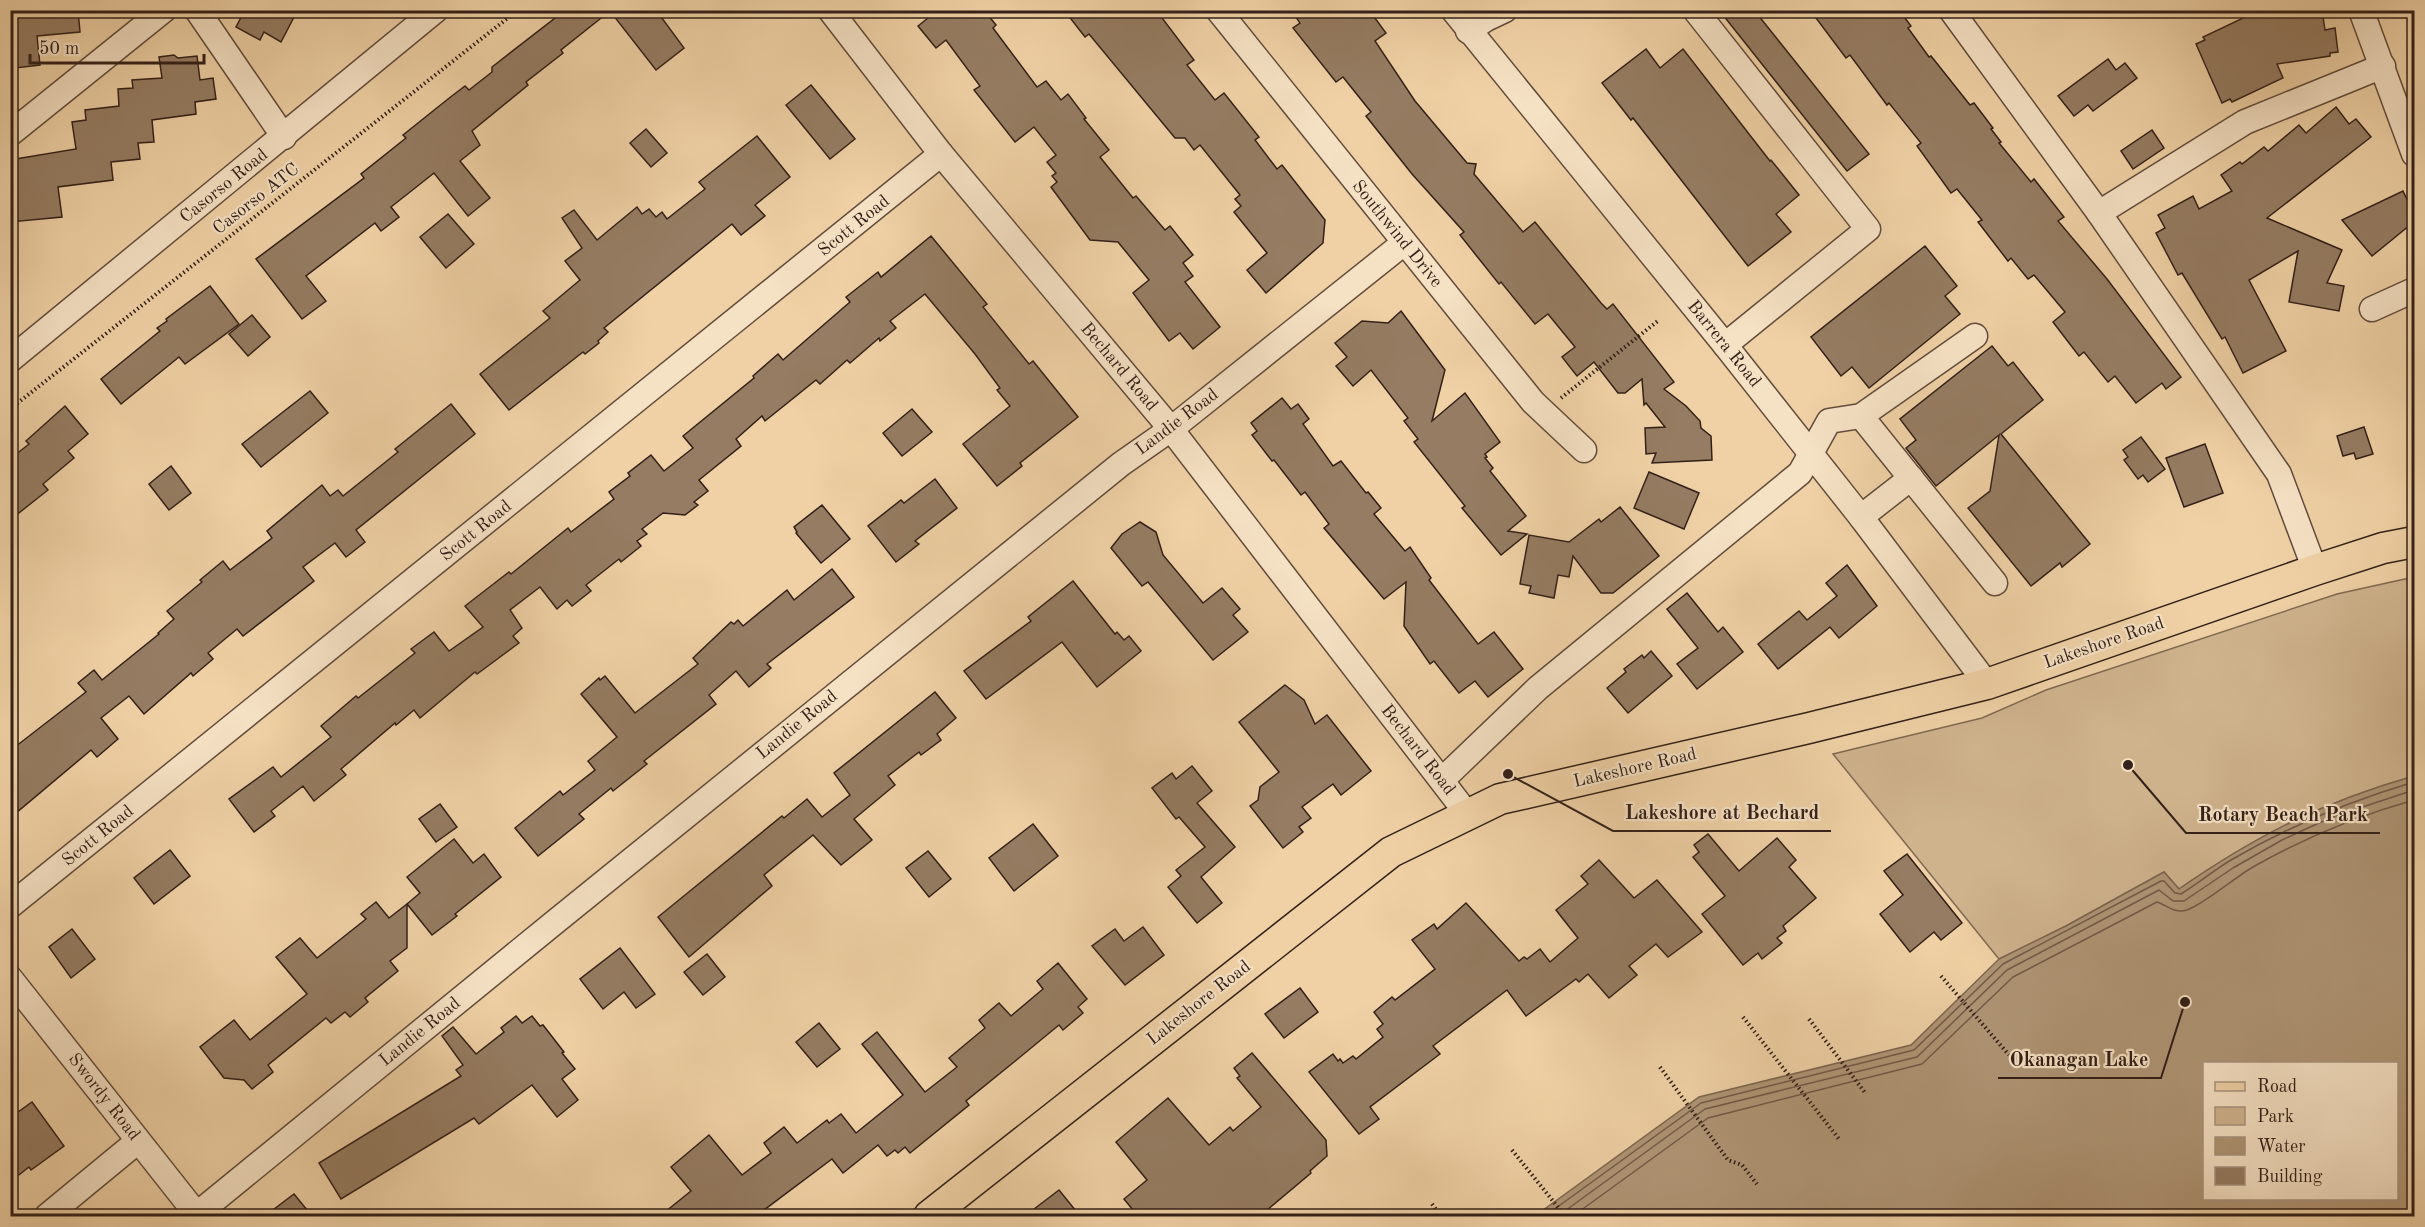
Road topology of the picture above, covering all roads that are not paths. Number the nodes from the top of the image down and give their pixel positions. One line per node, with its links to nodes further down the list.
1 (164, 10): 13 (street)
2 (197, 10): 14 (street)
3 (436, 10): 14 (street, Casorso Road)
4 (830, 10): 15 (street, Bechard Road)
5 (1218, 10): 18 (street, Southwind Drive)
6 (1452, 10): 11 (street, Barrera Road)
7 (1505, 10): 11 (street)
8 (1695, 10): 22 (street)
9 (1951, 10): 17 (street)
10 (2361, 10): 12 (street)
11 (1468, 31): 22 (street, Barrera Road)
12 (2383, 66): 16 (street); 17 (street)
13 (10, 134)
14 (284, 137): 23 (street, Casorso Road)
15 (941, 154): 25 (street, Bechard Road); 36 (street, Scott Road)
16 (2415, 154)
17 (2099, 213): 31 (street)
18 (1404, 243): 25 (street, Landie Road); 26 (street, Southwind Drive)
19 (2415, 290): 20 (street)
20 (2372, 309)
21 (1975, 336): 24 (street)
22 (1725, 345): 27 (street, Barrera Road)
23 (10, 360)
24 (1862, 416): 27 (street); 28 (street)
25 (1171, 429): 34 (street, Bechard Road); 40 (street, Landie Road)
26 (1584, 450)
27 (1811, 454): 29 (street, Barrera Road); 34 (street)
28 (1911, 477): 29 (street); 32 (street)
29 (1861, 517): 33 (street, Barrera Road)
30 (2415, 542): 31 (main road, Lakeshore Road)
31 (2314, 570): 33 (main road, Lakeshore Road)
32 (1995, 583)
33 (1987, 684): 35 (main road, Lakeshore Road)
34 (1442, 780): 35 (street, Bechard Road)
35 (1468, 814): 41 (main road, Lakeshore Road)
36 (10, 906)
37 (10, 978): 38 (street, Swordy Road)
38 (138, 1141): 39 (street); 40 (street, Swordy Road)
39 (47, 1216)
40 (197, 1216)
41 (929, 1216)

